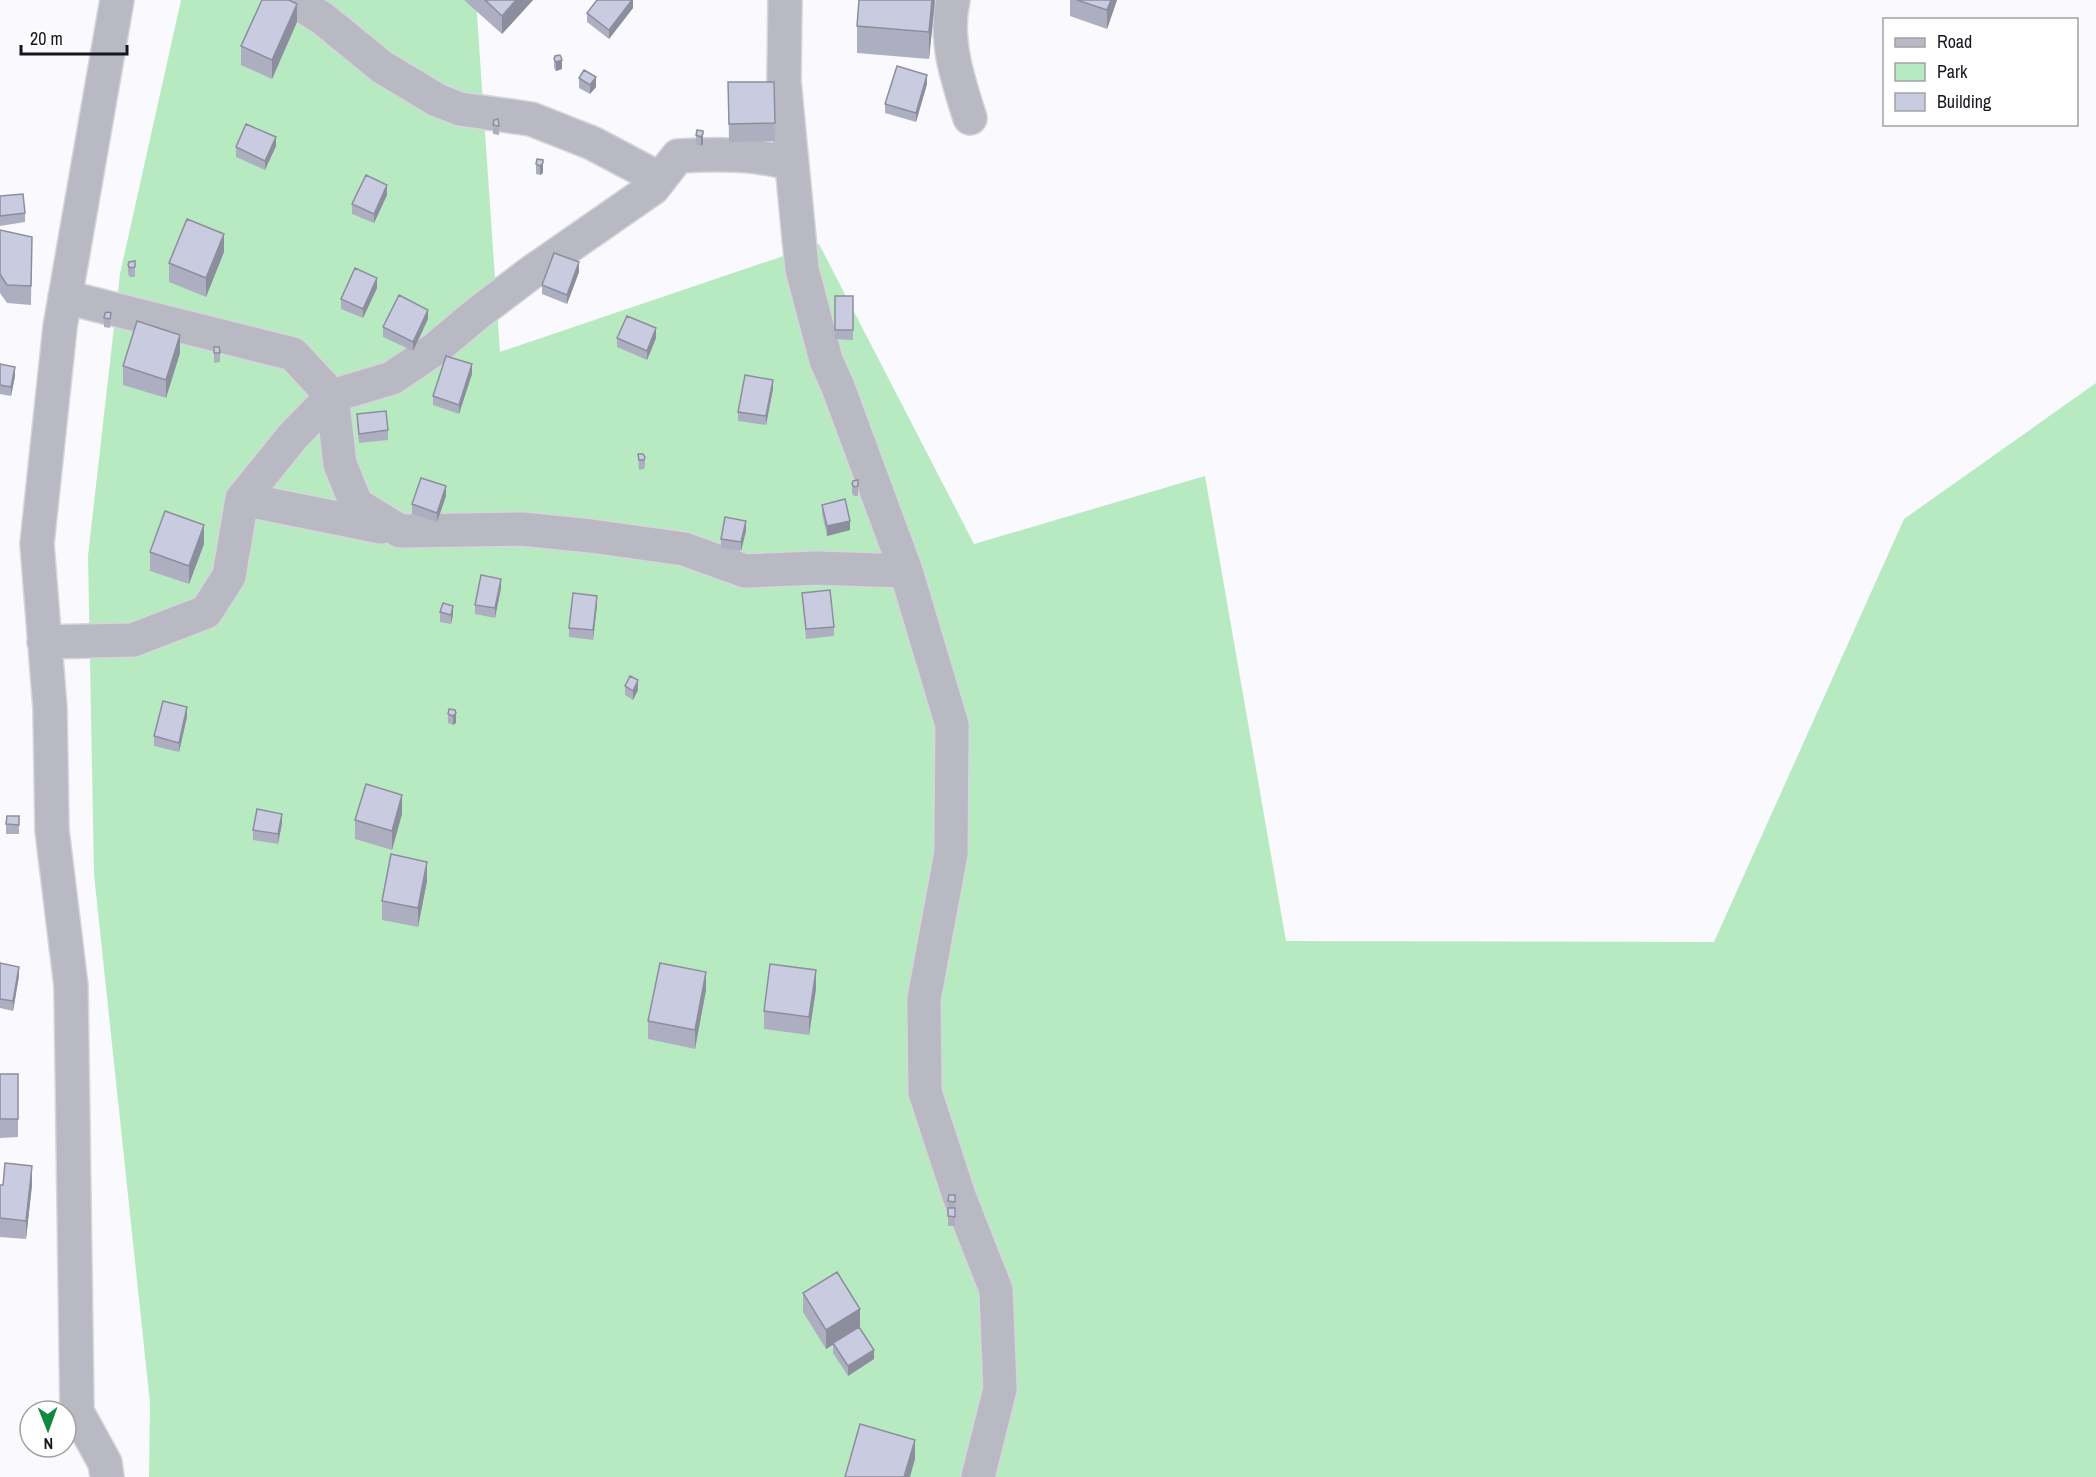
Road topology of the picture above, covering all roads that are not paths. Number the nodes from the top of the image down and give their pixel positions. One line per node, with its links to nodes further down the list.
1 (117, 0): 8 (street)
2 (293, 0): 7 (street)
3 (785, 0): 6 (street)
4 (953, 0): 5 (street)
5 (970, 118)
6 (792, 164): 7 (street); 12 (street)
7 (660, 178): 9 (street)
8 (65, 297): 9 (street); 13 (street)
9 (332, 396): 10 (street); 11 (street)
10 (242, 499): 11 (street); 13 (street)
11 (400, 531): 12 (street)
12 (906, 571): 15 (street)
13 (44, 642): 14 (street)
14 (106, 1477)
15 (978, 1477)

